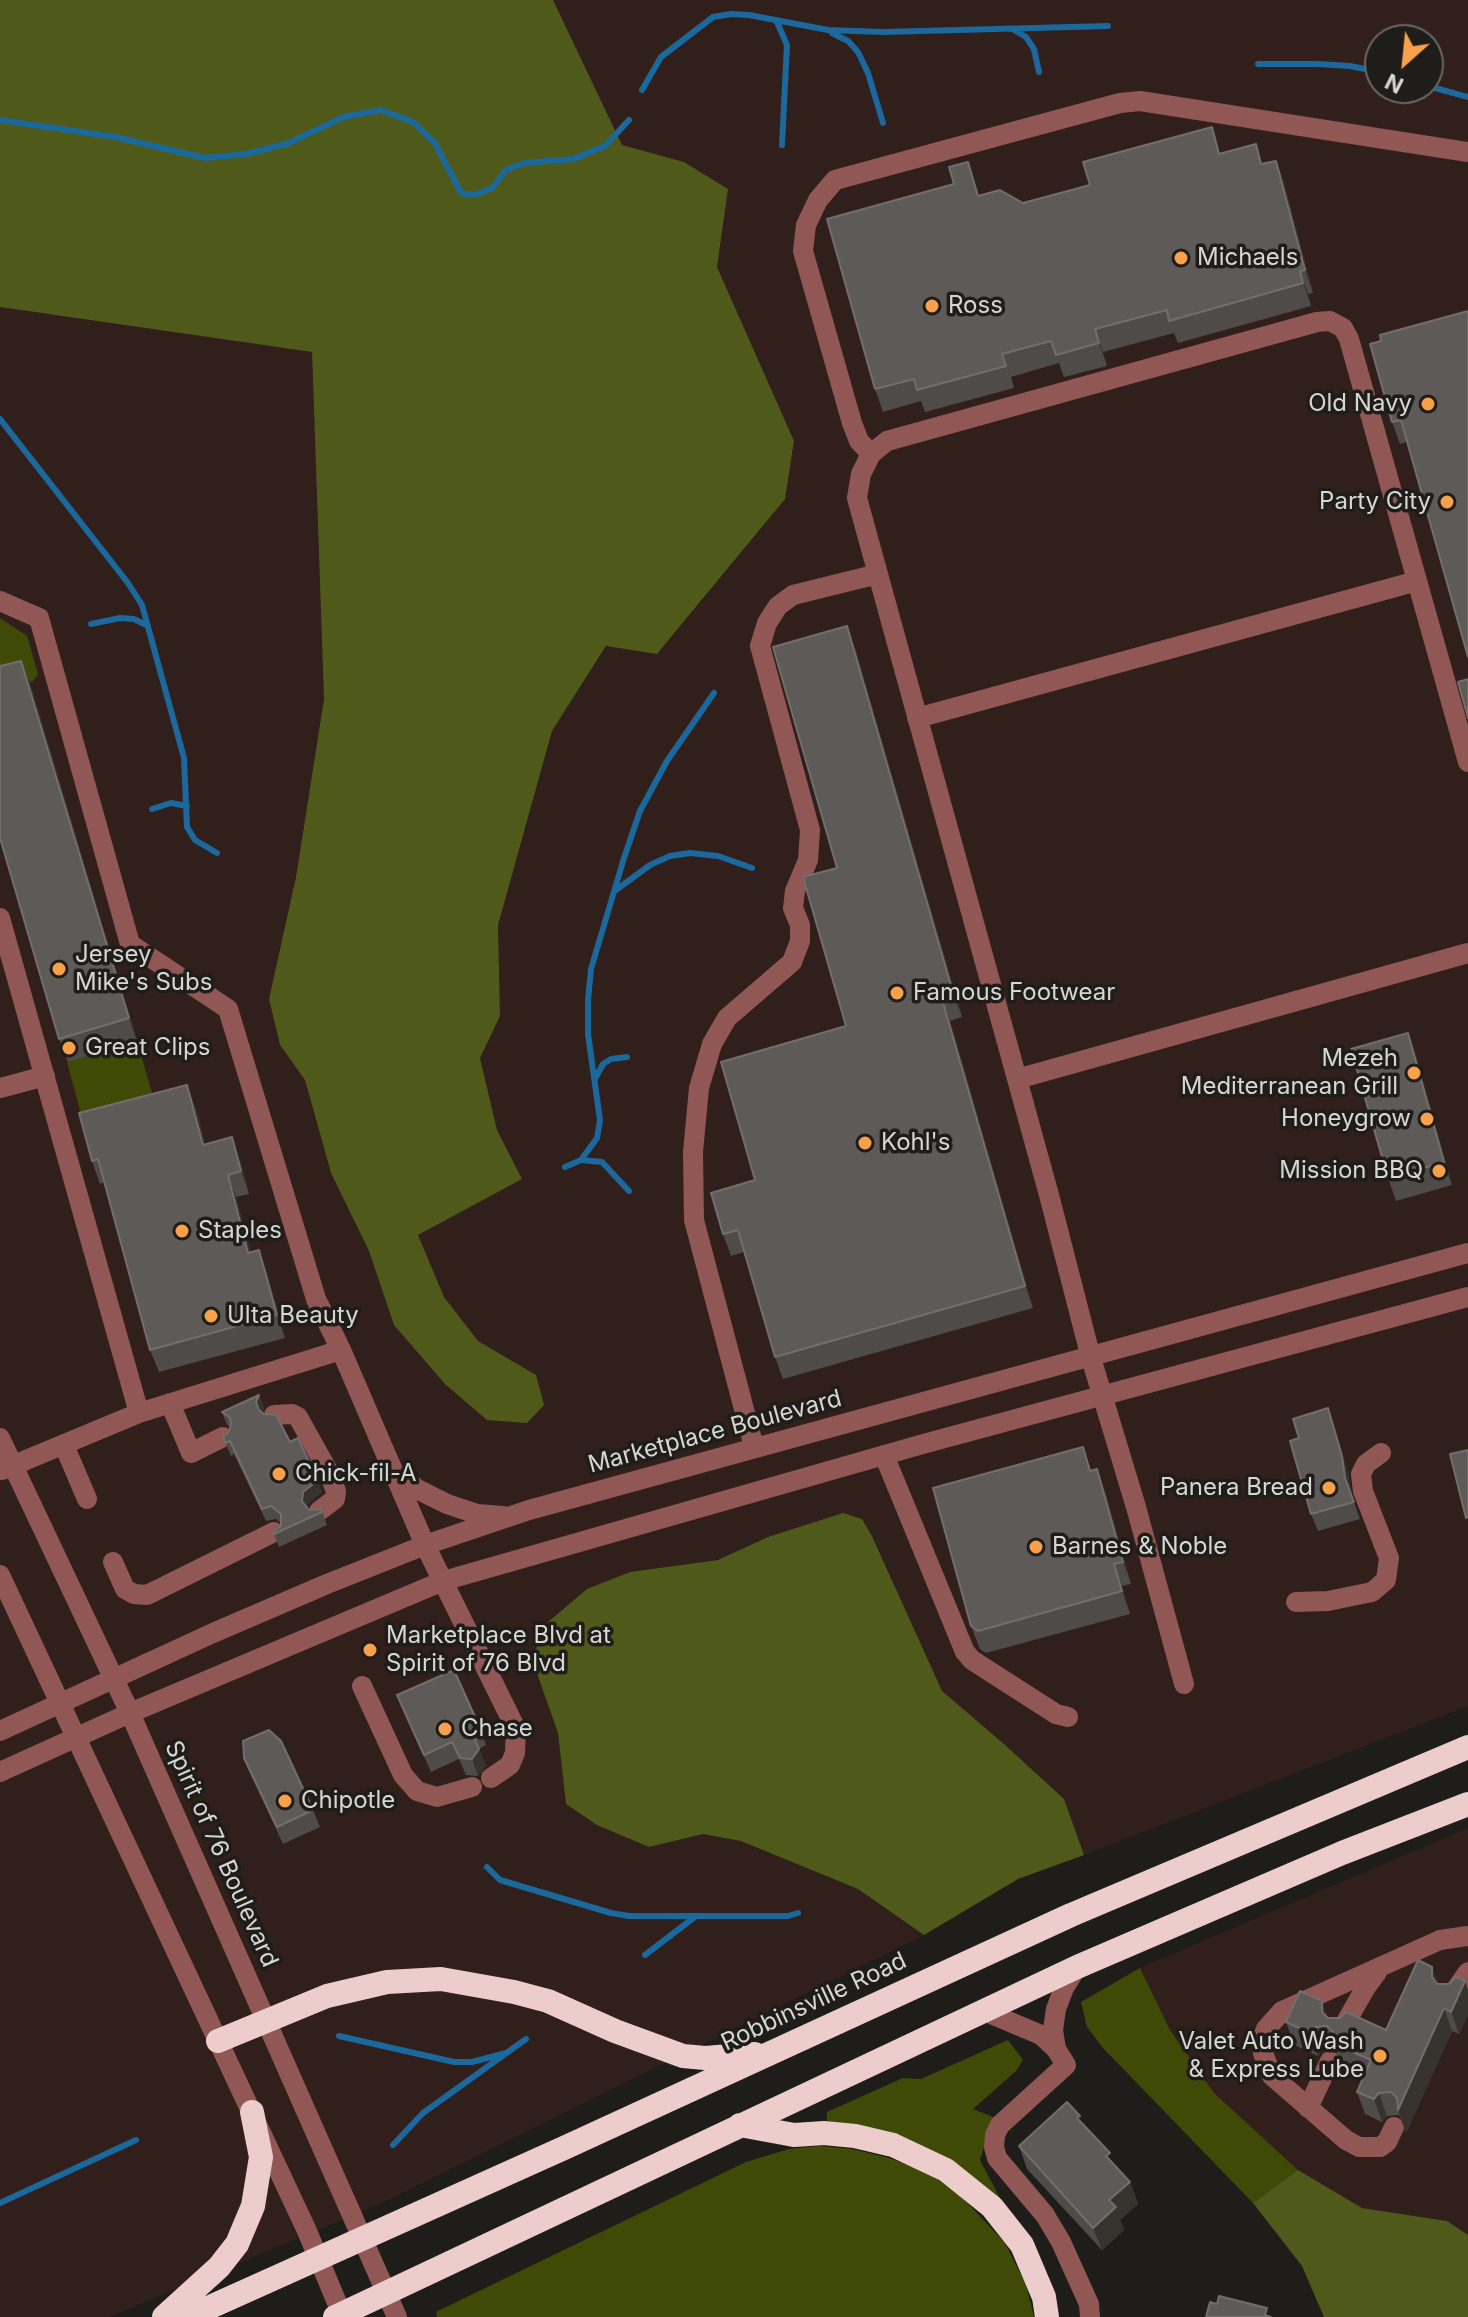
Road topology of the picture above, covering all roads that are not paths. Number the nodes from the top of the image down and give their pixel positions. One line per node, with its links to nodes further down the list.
1 (1468, 152): 2 (street)
2 (871, 454): 3 (street); 4 (street)
3 (878, 574): 6 (street); 24 (street)
4 (1417, 581): 6 (street); 7 (street)
5 (0, 601): 15 (street)
6 (917, 718): 11 (street)
7 (1468, 762)
8 (0, 918): 10 (street)
9 (1468, 953): 11 (street)
10 (45, 1076): 12 (street); 19 (street)
11 (1017, 1079): 16 (street)
12 (0, 1088)
13 (1468, 1253): 16 (street, Marketplace Boulevard)
14 (1468, 1297): 17 (street)
15 (341, 1350): 18 (street); 28 (street)
16 (1091, 1358): 17 (street); 24 (street, Marketplace Boulevard)
17 (1102, 1397): 26 (street); 39 (street)
18 (170, 1403): 19 (street); 21 (street)
19 (139, 1413): 23 (street)
20 (274, 1415): 30 (street)
21 (223, 1437)
22 (0, 1438): 27 (street, Spirit of 76 Boulevard)
23 (64, 1445): 27 (street); 29 (street)
24 (754, 1447): 31 (street, Marketplace Boulevard)
25 (1381, 1453): 37 (street)
26 (884, 1455): 36 (street); 43 (street)
27 (6, 1468): 38 (street, Spirit of 76 Boulevard)
28 (393, 1470): 31 (street); 33 (street)
29 (87, 1499)
30 (319, 1511)
31 (511, 1516): 33 (street, Marketplace Boulevard)
32 (274, 1532): 34 (street)
33 (425, 1545): 36 (street); 38 (street, Marketplace Boulevard)
34 (113, 1562)
35 (0, 1575): 41 (street)
36 (443, 1581): 42 (street); 48 (street)
37 (1296, 1602)
38 (114, 1680): 41 (street, Marketplace Boulevard); 42 (street, Spirit of 76 Boulevard)
39 (1184, 1684)
40 (362, 1686): 49 (street)
41 (61, 1704): 44 (street, Marketplace Boulevard); 45 (street)
42 (130, 1713): 45 (street); 57 (street, Spirit of 76 Boulevard)
43 (1068, 1717)
44 (0, 1731)
45 (77, 1737): 47 (street); 59 (street)
46 (1468, 1747): 60 (highway, Robbinsville Road)
47 (0, 1772)
48 (491, 1778)
49 (472, 1787)
50 (1468, 1804): 52 (highway)
51 (1468, 1936): 53 (street)
52 (1077, 1967): 56 (highway); 61 (street)
53 (1380, 1969): 58 (street); 63 (street)
54 (1468, 1972): 55 (street)
55 (1452, 1995)
56 (984, 2011): 61 (street); 65 (highway)
57 (266, 2021): 59 (highway); 60 (highway); 67 (street, Spirit of 76 Boulevard)
58 (1342, 2029)
59 (218, 2041): 64 (street)
60 (773, 2052): 67 (highway, Robbinsville Road)
61 (1061, 2057): 70 (street)
62 (1330, 2061): 63 (street)
63 (1308, 2108): 66 (street)
64 (252, 2112): 68 (street); 72 (highway)
65 (740, 2125): 69 (highway); 75 (highway)
66 (1394, 2127)
67 (361, 2239): 68 (highway, Robbinsville Road); 69 (street, Spirit of 76 Boulevard)
68 (320, 2259): 71 (street); 73 (highway, Robbinsville Road)
69 (388, 2293): 71 (highway); 74 (street, Spirit of 76 Boulevard)
70 (1089, 2310)
71 (340, 2316)
72 (164, 2317)
73 (188, 2317)
74 (397, 2317)
75 (1047, 2317)

